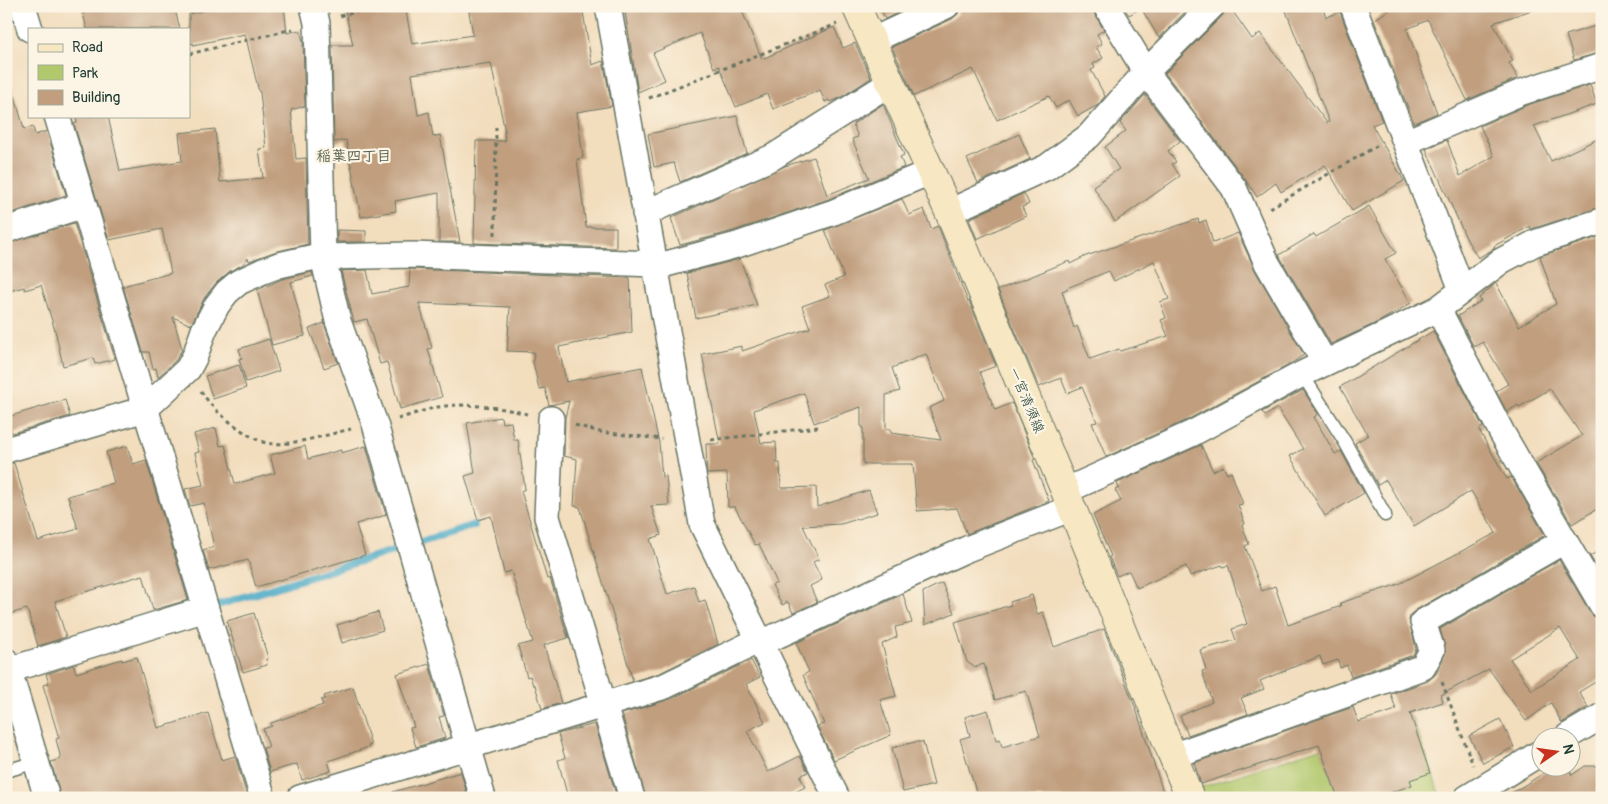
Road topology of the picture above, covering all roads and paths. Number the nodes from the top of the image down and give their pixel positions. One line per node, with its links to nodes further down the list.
1 (381, 6): 8 (path)
2 (608, 6): 14 (street)
3 (946, 6): 9 (street)
4 (1106, 6): 12 (street)
5 (1212, 6): 12 (street)
6 (1353, 6): 17 (street)
7 (858, 10): 9 (main road, 一宮清須線); 14 (path)
8 (316, 17): 10 (path); 25 (street)
9 (871, 41): 13 (main road, 一宮清須線)
10 (190, 54)
11 (1602, 66): 17 (street)
12 (1146, 72): 20 (street); 22 (street)
13 (890, 84): 18 (main road, 一宮清須線); 21 (street)
14 (626, 107): 21 (street)
15 (57, 118): 19 (street)
16 (496, 126): 26 (path)
17 (1404, 137): 22 (path); 28 (street)
18 (930, 172): 20 (main road, 一宮清須線); 27 (street)
19 (83, 205): 24 (street); 33 (street)
20 (948, 212): 39 (main road, 一宮清須線)
21 (645, 213): 27 (street)
22 (1248, 221): 30 (street)
23 (1602, 221): 28 (street)
24 (6, 230)
25 (323, 256): 26 (street); 31 (street); 35 (street)
26 (495, 259): 27 (street)
27 (655, 266): 37 (street)
28 (1462, 290): 29 (street)
29 (1438, 309): 30 (street); 41 (street)
30 (1325, 363): 32 (street)
31 (188, 369): 33 (street); 35 (path)
32 (1302, 374): 39 (street); 40 (lane)
33 (146, 409): 38 (street); 43 (street)
34 (551, 420): 35 (path); 37 (path); 47 (street)
35 (375, 424): 50 (street)
36 (818, 427): 37 (path)
37 (687, 442): 44 (street)
38 (6, 450)
39 (1069, 499): 44 (street); 51 (main road, 一宮清須線)
40 (1385, 515)
41 (1564, 541): 42 (street); 45 (street)
42 (1602, 605)
43 (206, 609): 46 (street); 58 (street)
44 (760, 641): 47 (street); 62 (street)
45 (1432, 650): 51 (street); 56 (path)
46 (8, 666): 53 (street)
47 (604, 704): 50 (street); 61 (street)
48 (1602, 716): 49 (street)
49 (1580, 729)
50 (468, 746): 55 (street); 60 (street)
51 (1172, 756): 63 (main road, 一宮清須線)
52 (1530, 759): 56 (street)
53 (36, 762): 54 (lane); 57 (street)
54 (6, 771)
55 (342, 791): 59 (street)
56 (1475, 793)
57 (47, 798)
58 (263, 798)
59 (300, 798)
60 (483, 798)
61 (632, 798)
62 (837, 798)
63 (1190, 798)

